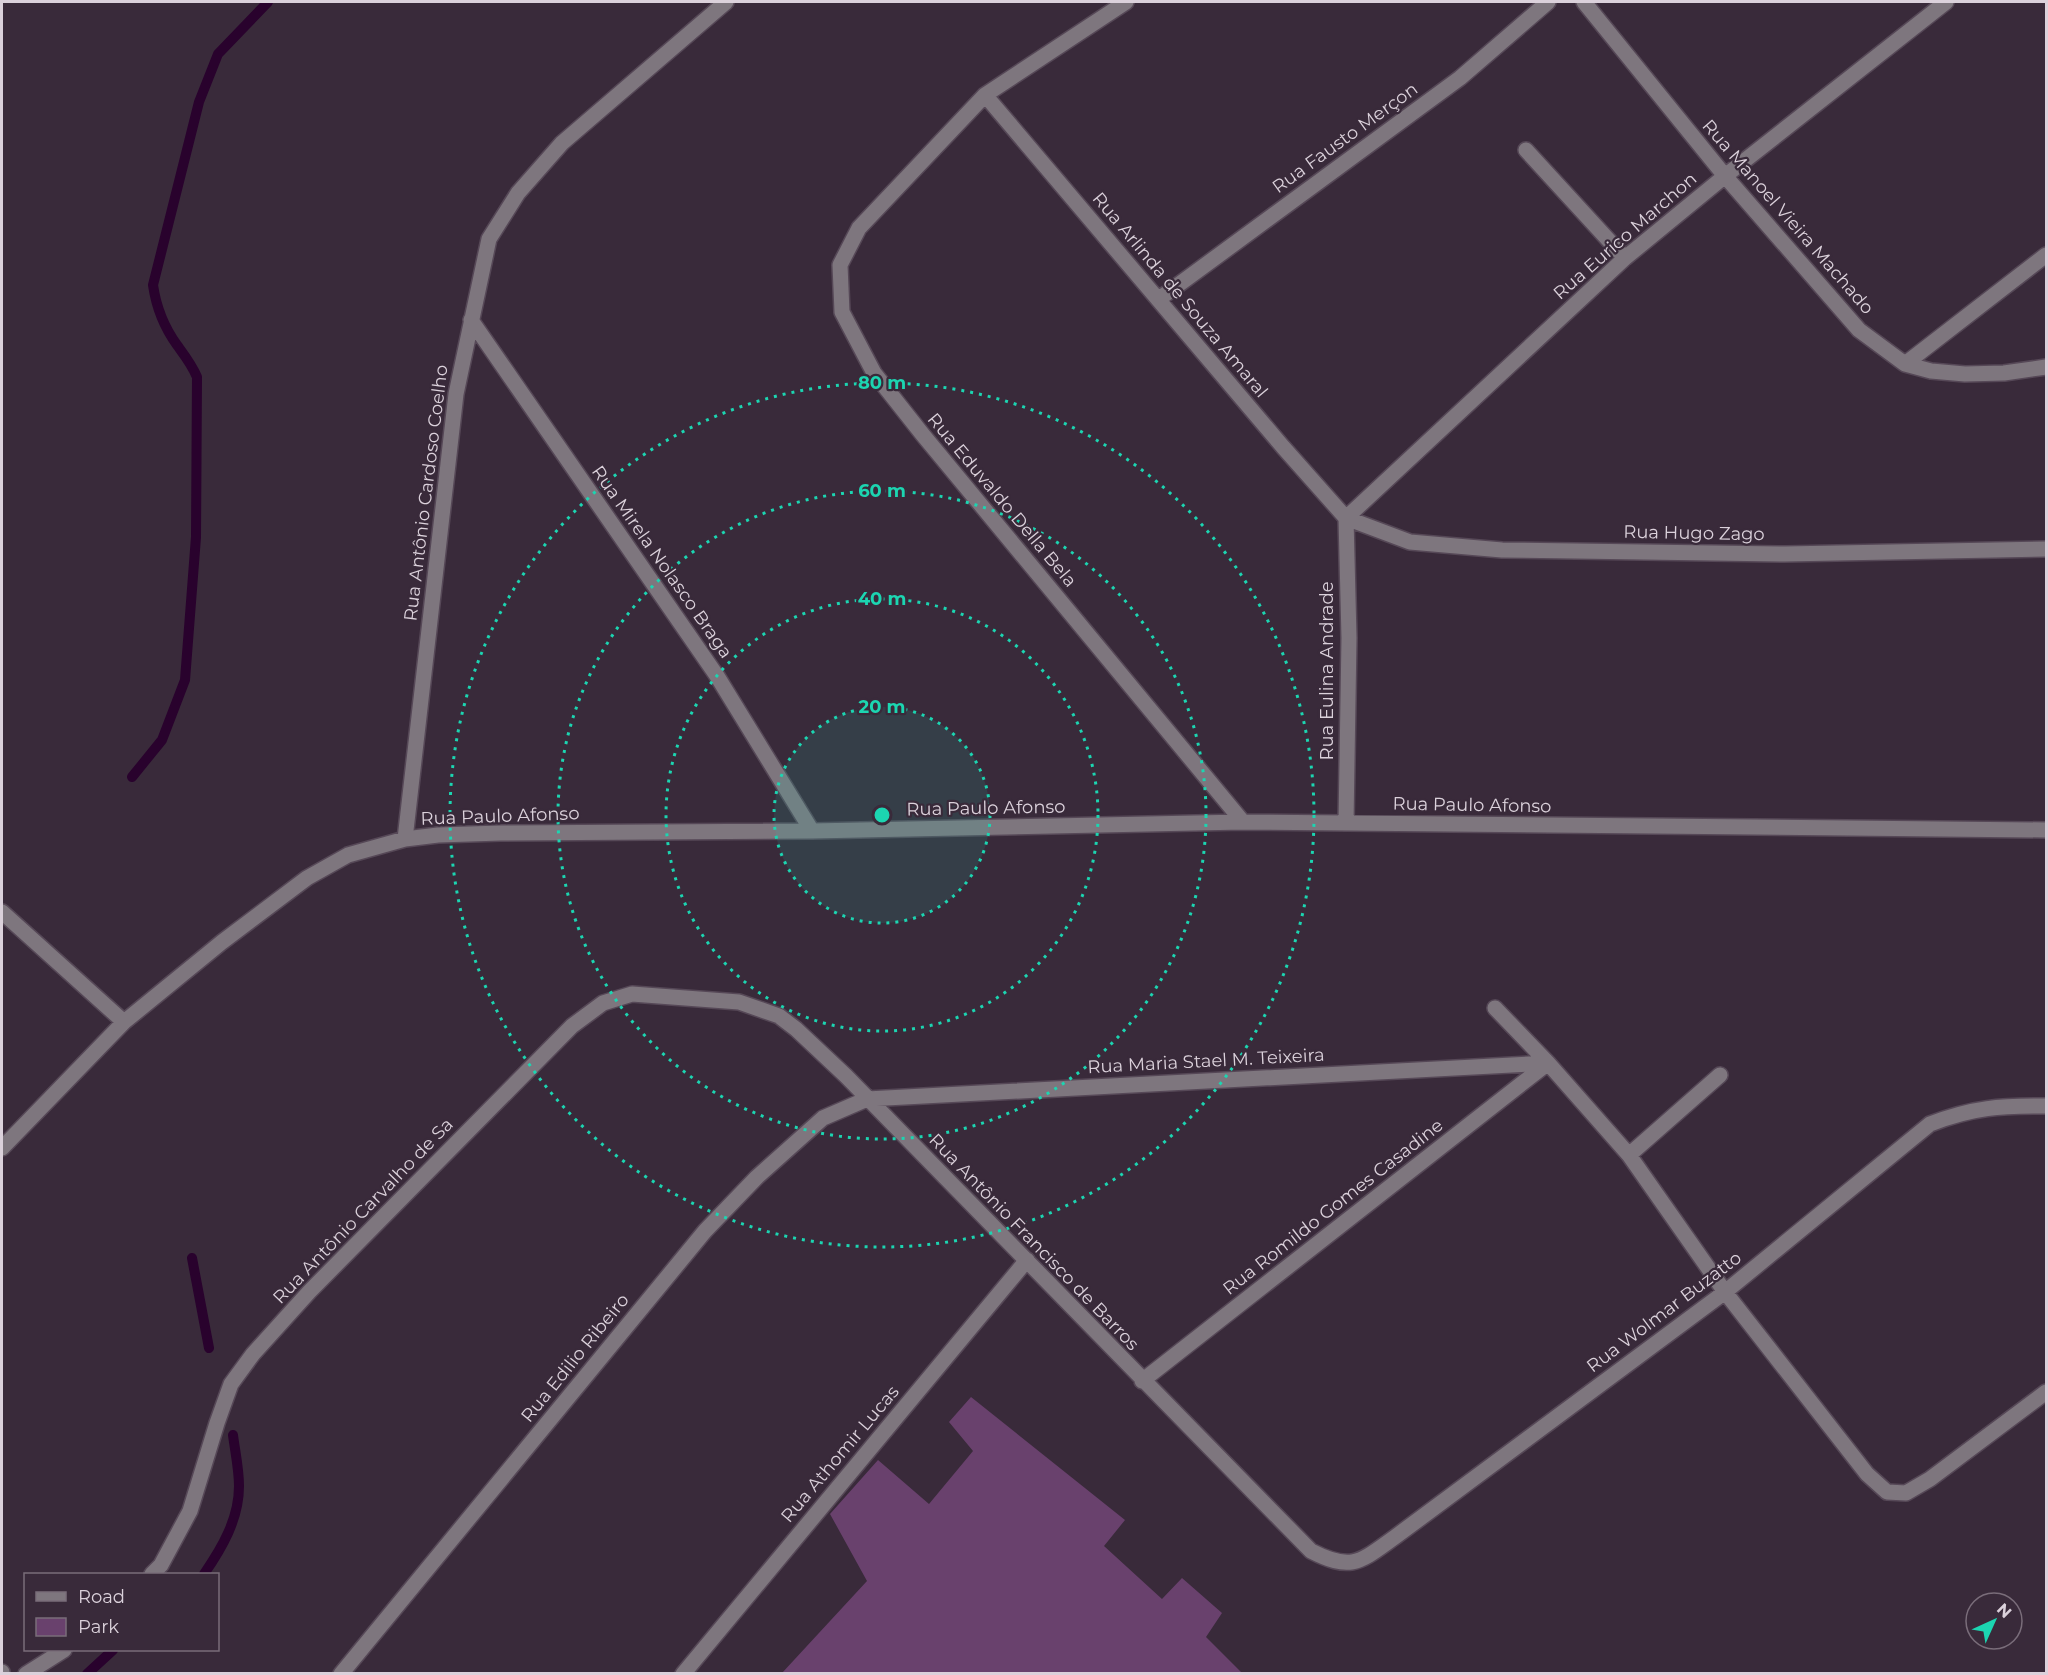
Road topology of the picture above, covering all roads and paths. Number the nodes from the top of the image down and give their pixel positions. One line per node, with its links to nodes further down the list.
1 (726, 2): 12 (street, Rua Antônio Cardoso Coelho)
2 (1126, 2): 6 (street, Rua Eduvaldo Della Bela)
3 (1548, 2): 11 (street, Rua Fausto Merçon)
4 (1584, 2): 8 (street, Rua Manoel Vieira Machado)
5 (1946, 2): 8 (street, Rua Eurico Marchon)
6 (986, 96): 11 (street, Rua Arlinda de Souza Amaral); 17 (street, Rua Eduvaldo Della Bela)
7 (1526, 150): 10 (street)
8 (1725, 176): 10 (street, Rua Eurico Marchon); 13 (street, Rua Manoel Vieira Machado)
9 (2046, 255): 13 (street)
10 (1625, 258): 15 (street, Rua Eurico Marchon)
11 (1159, 299): 15 (street, Rua Arlinda de Souza Amaral)
12 (471, 320): 20 (street, Rua Mirela Nolasco Braga); 21 (street, Rua Antônio Cardoso Coelho)
13 (1905, 364): 14 (street, Rua Manoel Vieira Machado)
14 (2046, 367)
15 (1346, 518): 16 (street, Rua Hugo Zago); 18 (street, Rua Eulina Andrade)
16 (2046, 549)
17 (1243, 822): 18 (street, Rua Paulo Afonso); 20 (street, Rua Paulo Afonso)
18 (1346, 823): 19 (street, Rua Paulo Afonso)
19 (2046, 830)
20 (812, 831): 21 (street, Rua Paulo Afonso)
21 (405, 839): 25 (street, Rua Paulo Afonso)
22 (2, 912): 25 (street)
23 (708, 1000): 28 (street, Rua Antônio Francisco de Barros); 37 (street, Rua Antônio Carvalho de Sa)
24 (1495, 1008): 26 (street)
25 (124, 1022): 30 (street, Rua Paulo Afonso)
26 (1548, 1063): 28 (street, Rua Maria Stael M. Teixeira); 31 (street); 34 (street, Rua Romildo Gomes Casadine)
27 (1720, 1075): 31 (street)
28 (867, 1099): 32 (street, Rua Antônio Francisco de Barros); 40 (street, Rua Edilio Ribeiro)
29 (2046, 1106): 33 (street, Rua Wolmar Buzatto)
30 (2, 1148)
31 (1629, 1155): 33 (street)
32 (1027, 1260): 34 (street, Rua Antônio Francisco de Barros); 41 (street, Rua Athomir Lucas)
33 (1725, 1292): 35 (street); 36 (street, Rua Wolmar Buzatto)
34 (1142, 1381): 36 (street, Rua Antônio Francisco de Barros)
35 (2046, 1392)
36 (1311, 1551)
37 (154, 1573)
38 (62, 1651): 39 (street)
39 (26, 1674)
40 (341, 1674)
41 (683, 1674)

